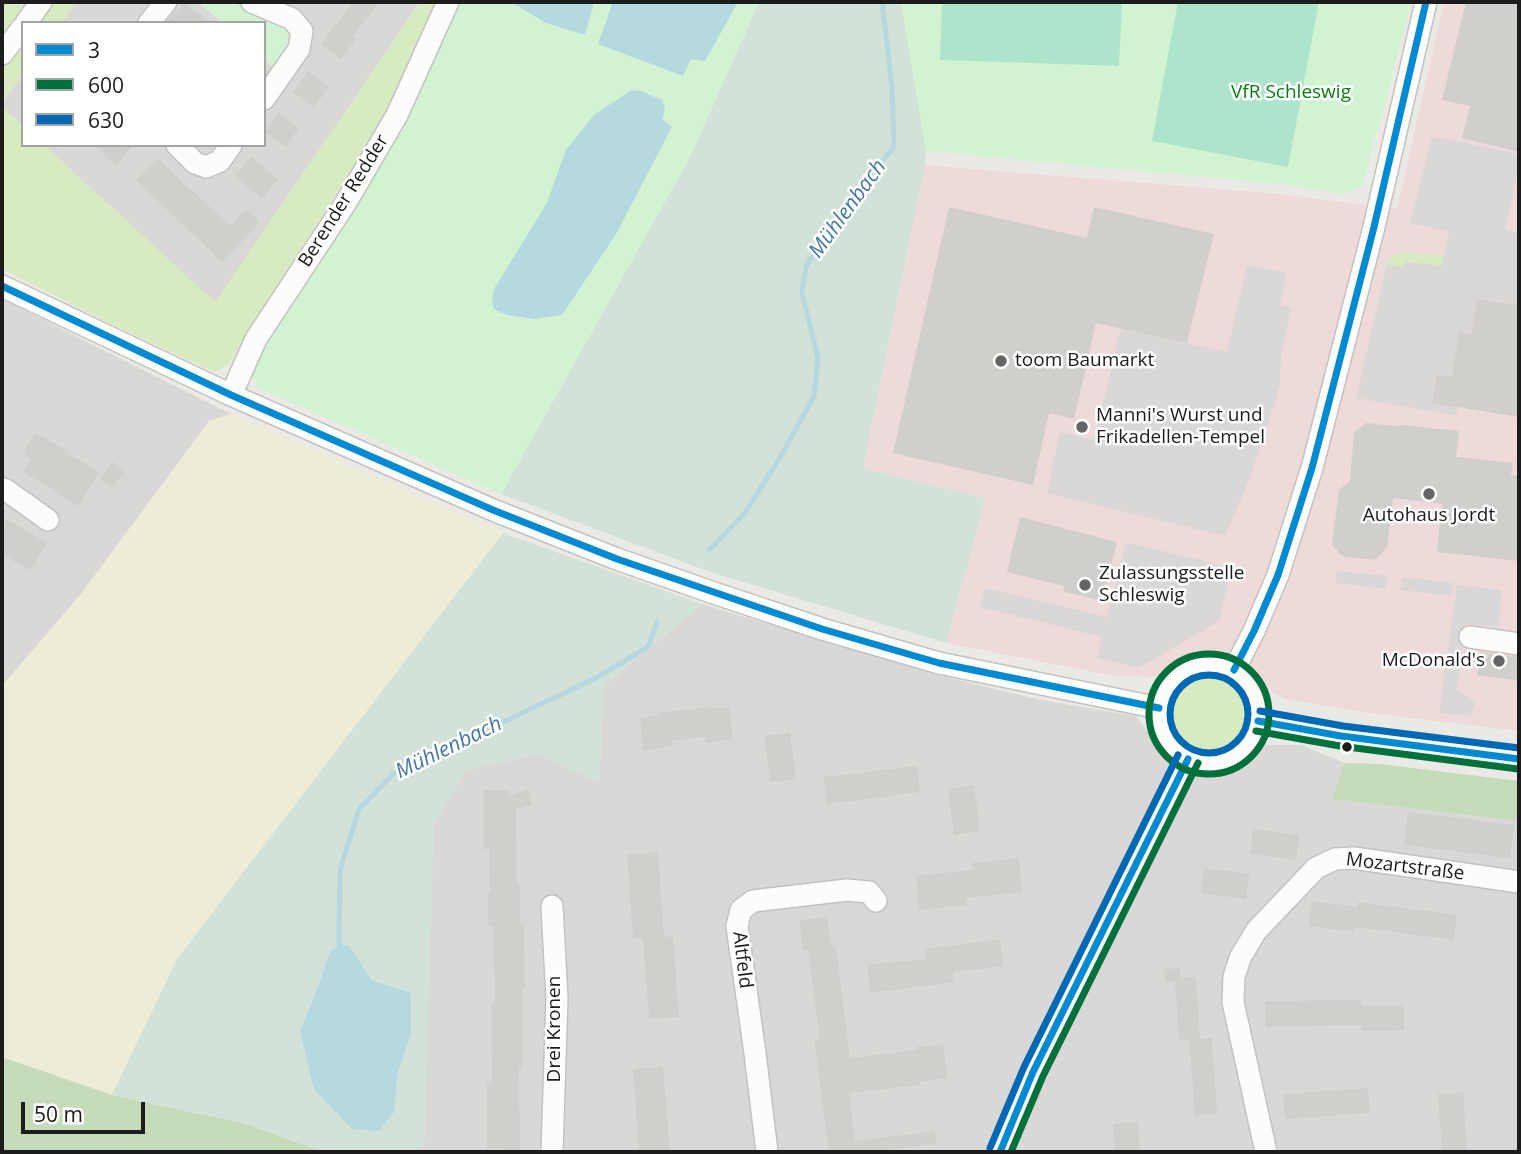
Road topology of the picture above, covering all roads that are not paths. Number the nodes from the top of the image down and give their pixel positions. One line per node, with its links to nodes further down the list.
1 (166, 2): 5 (street)
2 (251, 2): 8 (street)
3 (448, 2): 12 (street, Berender Redder)
4 (1426, 2): 17 (street)
5 (151, 21)
6 (21, 32): 7 (street)
7 (2, 54)
8 (266, 96)
9 (179, 147): 10 (street)
10 (230, 147)
11 (2, 286): 12 (street)
12 (231, 395): 18 (street)
13 (2, 489): 14 (street)
14 (48, 520)
15 (1470, 638): 16 (street)
16 (1519, 644)
17 (1234, 670): 18 (street); 19 (street)
18 (1159, 708): 20 (street)
19 (1258, 721): 20 (street); 21 (street)
20 (1188, 759): 27 (street)
21 (1519, 760)
22 (1519, 882): 28 (street, Mozartstraße)
23 (876, 901): 26 (street, Altfeld)
24 (552, 905): 25 (street, Drei Kronen)
25 (552, 1152)
26 (767, 1152)
27 (1000, 1152)
28 (1266, 1152)

